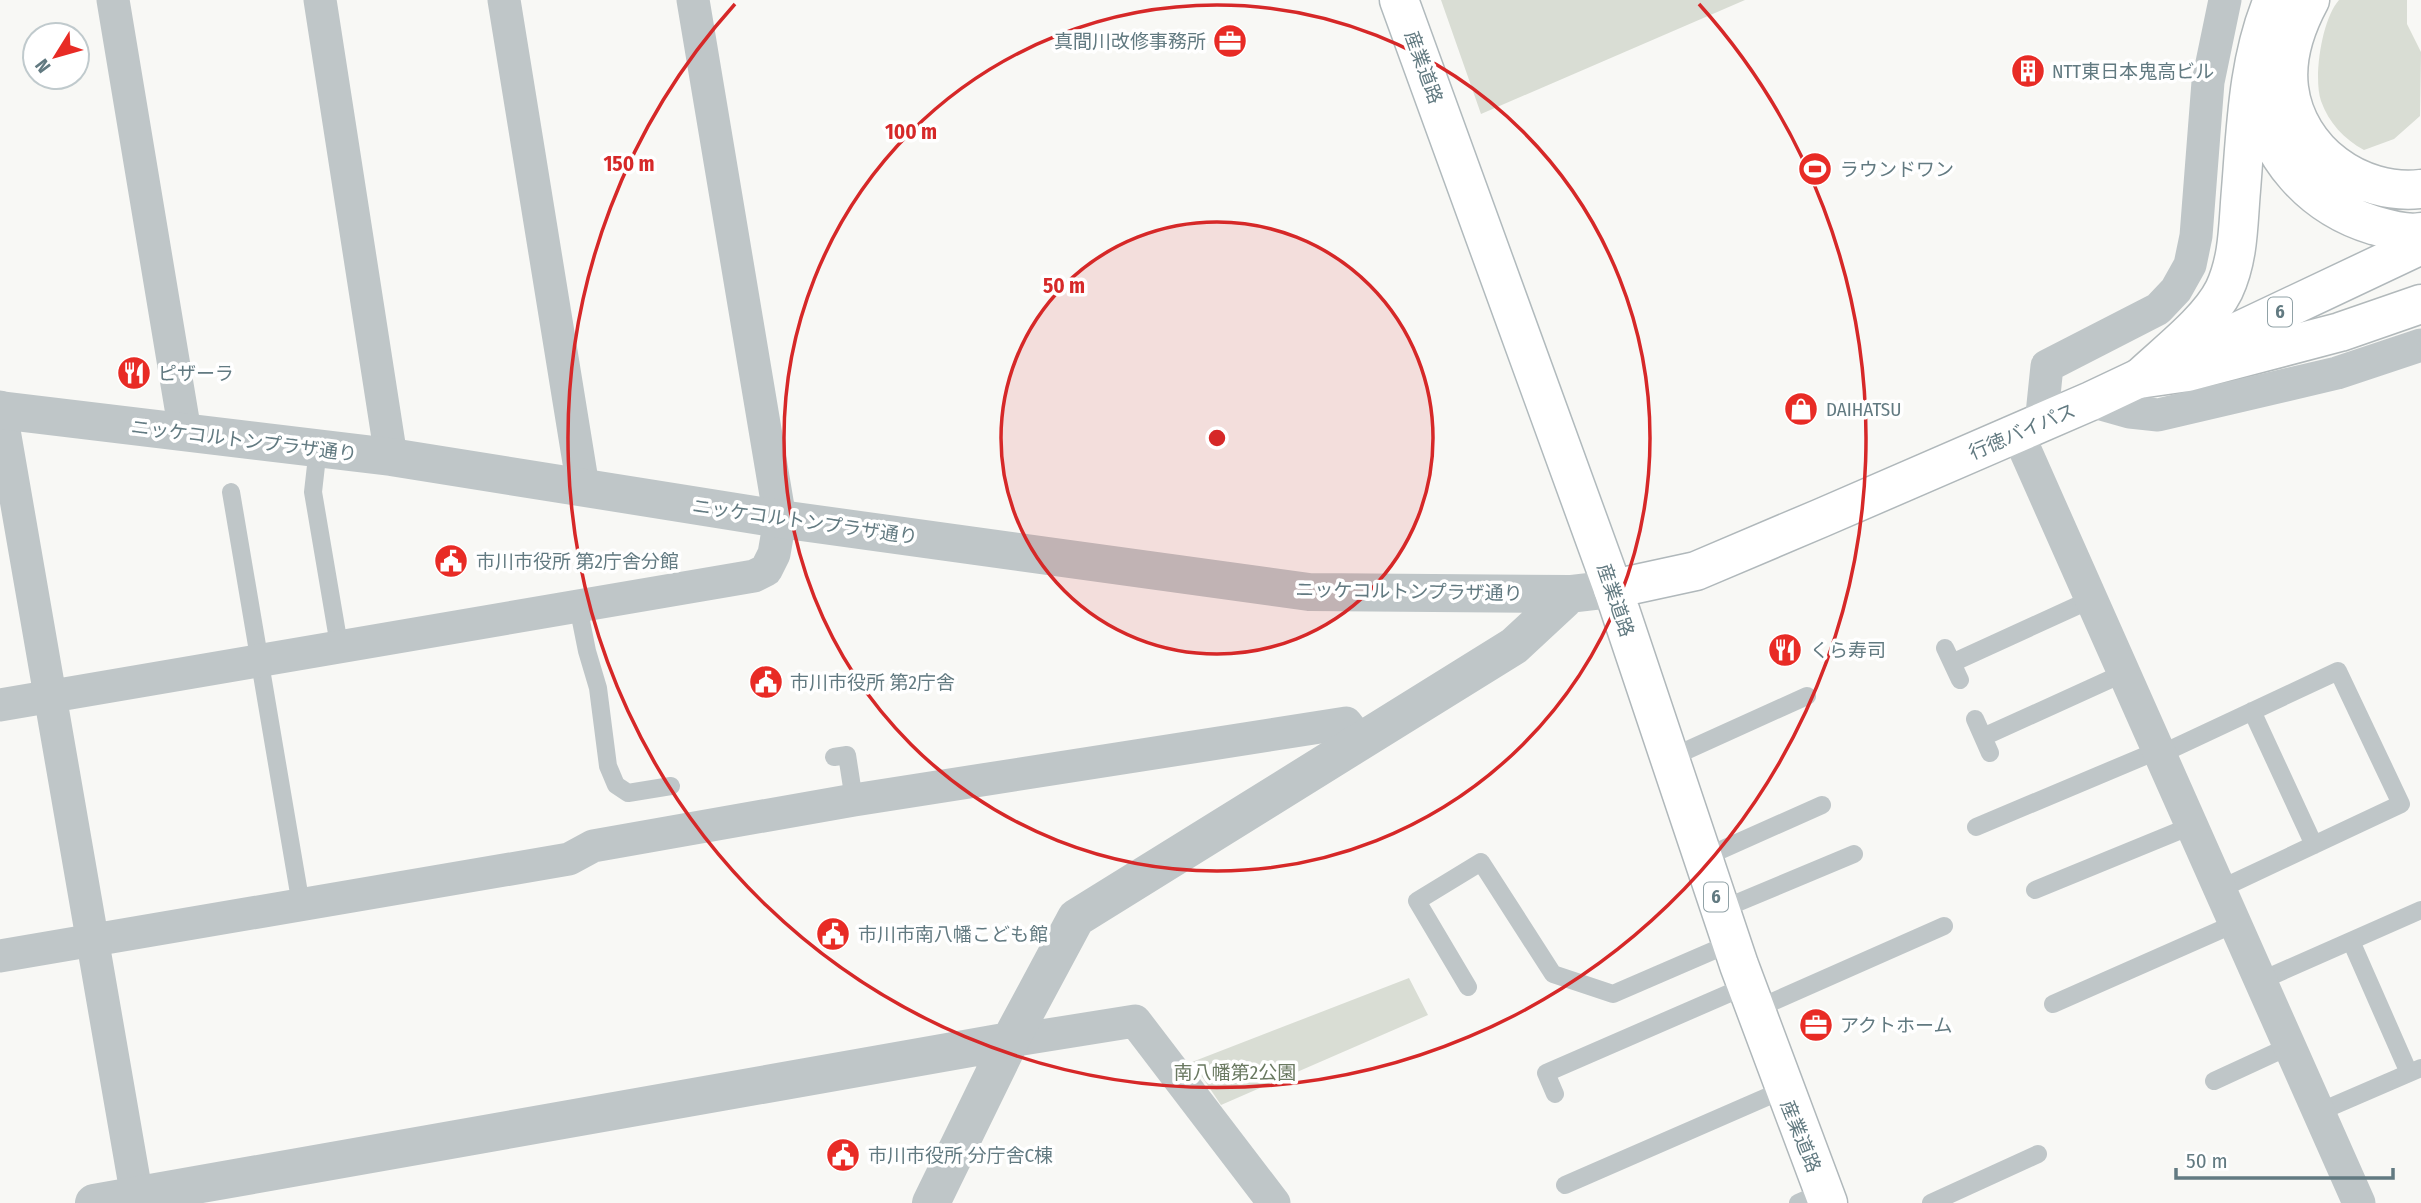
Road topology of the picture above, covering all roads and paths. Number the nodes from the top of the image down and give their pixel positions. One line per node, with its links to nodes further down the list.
1 (113, 0): 19 (street)
2 (320, 0): 21 (street)
3 (504, 0): 22 (street)
4 (693, 0): 24 (street)
5 (1399, 0): 25 (main road, 産業道路)
6 (2225, 0): 18 (street)
7 (2273, 0): 9 (main road)
8 (2310, 0): 10 (main road)
9 (2254, 71): 11 (main road); 15 (main road)
10 (2421, 188)
11 (2421, 232)
12 (2421, 245): 15 (main road, 行徳バイパス / 6)
13 (2421, 304): 15 (main road)
14 (2421, 345): 16 (street)
15 (2139, 379): 16 (main road, 行徳バイパス / 6)
16 (2091, 401): 18 (main road, 行徳バイパス / 6)
17 (0, 409): 19 (street, ニッケコルトンプラザ通り); 33 (street)
18 (2029, 429): 25 (main road, 行徳バイパス / 6); 27 (street)
19 (185, 432): 20 (street, ニッケコルトンプラザ通り)
20 (318, 448): 21 (street, ニッケコルトンプラザ通り); 29 (lane)
21 (391, 457): 22 (street, ニッケコルトンプラザ通り)
22 (583, 487): 24 (street, ニッケコルトンプラザ通り)
23 (232, 492): 30 (lane)
24 (780, 519): 26 (street, ニッケコルトンプラザ通り); 28 (street)
25 (1613, 589): 26 (street, ニッケコルトンプラザ通り); 41 (main road, 産業道路 / 6)
26 (1570, 594): 38 (street)
27 (2092, 599): 31 (street); 32 (lane)
28 (579, 607): 29 (street); 42 (lane)
29 (339, 645): 30 (street)
30 (258, 659): 33 (street); 52 (lane)
31 (2124, 673): 37 (lane); 39 (street)
32 (1960, 680)
33 (50, 696): 35 (street); 57 (street)
34 (1807, 696): 41 (lane)
35 (0, 705)
36 (2252, 711): 39 (lane); 47 (lane); 47 (lane)
37 (1975, 719)
38 (1359, 740): 43 (street); 64 (street)
39 (2160, 752): 45 (street); 46 (lane)
40 (834, 757): 43 (lane)
41 (1670, 758): 49 (main road, 産業道路 / 6)
42 (671, 786)
43 (854, 800): 52 (street)
44 (1822, 805): 49 (lane)
45 (2191, 826): 50 (lane); 51 (street)
46 (1976, 827)
47 (2314, 845): 51 (lane)
48 (1854, 854): 56 (lane)
49 (1703, 858): 56 (main road, 産業道路 / 6)
50 (2035, 890)
51 (2218, 890): 54 (street)
52 (301, 905): 57 (street)
53 (2421, 910): 58 (lane)
54 (2234, 924): 60 (street); 63 (lane)
55 (1944, 926): 62 (lane)
56 (1726, 927): 61 (lane); 62 (main road, 産業道路 / 6)
57 (92, 940): 59 (street); 73 (street)
58 (2351, 941): 60 (lane); 66 (lane)
59 (0, 956)
60 (2260, 981): 65 (street)
61 (1468, 987)
62 (1750, 998): 68 (main road, 産業道路 / 6); 69 (lane)
63 (2053, 1004)
64 (1010, 1041): 73 (street); 76 (street); 77 (street)
65 (2290, 1046): 67 (lane); 70 (street)
66 (2415, 1070): 70 (lane)
67 (2214, 1081)
68 (1783, 1090): 72 (lane); 74 (main road, 産業道路 / 6)
69 (1555, 1094)
70 (2319, 1112): 79 (street)
71 (2038, 1154): 78 (lane)
72 (1565, 1185)
73 (138, 1199): 75 (street)
74 (1816, 1199)
75 (94, 1203)
76 (931, 1203)
77 (1273, 1203)
78 (1931, 1203)
79 (2359, 1203)

